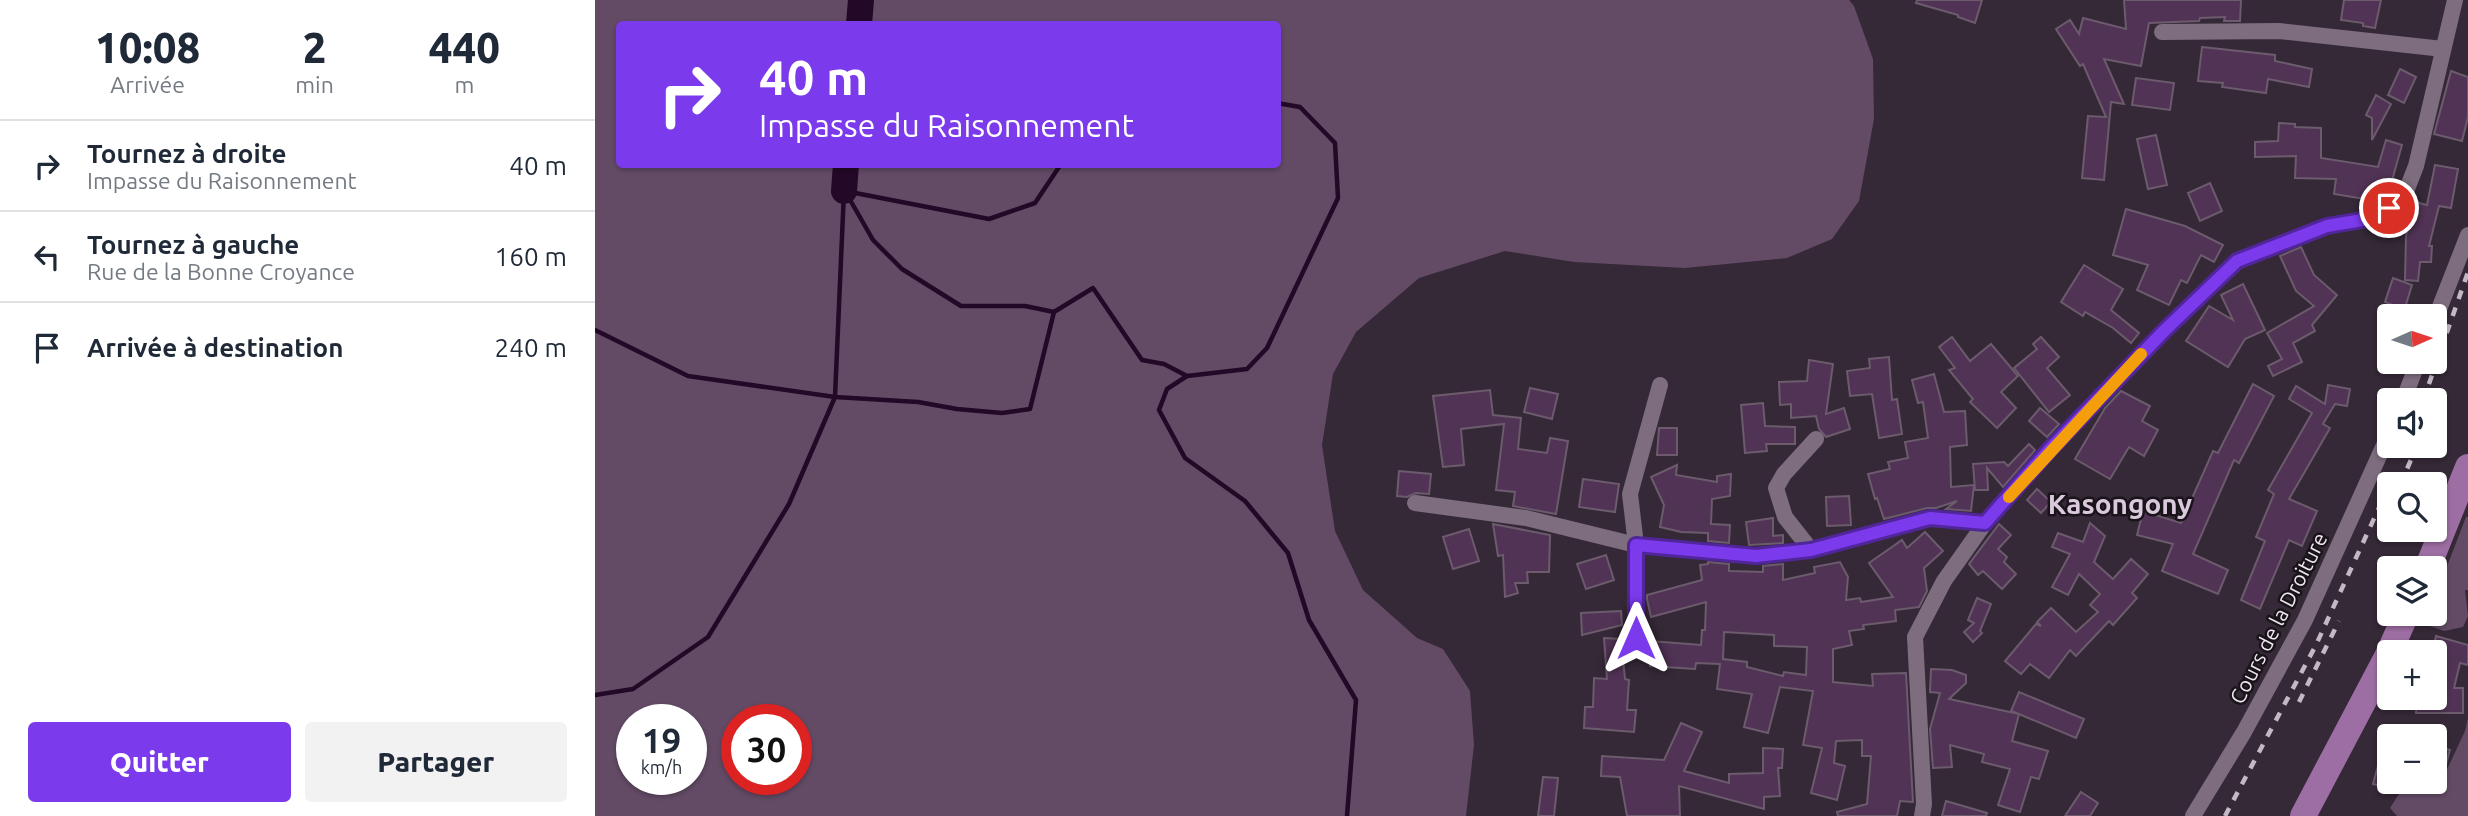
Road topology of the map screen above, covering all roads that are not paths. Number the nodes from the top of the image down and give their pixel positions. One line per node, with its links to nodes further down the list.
1 (2455, 0): 3 (street)
2 (2162, 32): 3 (street)
3 (2443, 49): 11 (street)
4 (2468, 235): 5 (street)
5 (2441, 304)
6 (1660, 385): 12 (street)
7 (1816, 439): 13 (street)
8 (2378, 458): 18 (street, Cours de la Droiture)
9 (2468, 467): 14 (main road)
10 (1415, 503): 12 (street)
11 (1985, 523): 13 (street); 17 (street)
12 (1636, 545): 13 (street); 15 (street)
13 (1811, 550)
14 (2432, 556)
15 (1636, 638)
16 (2377, 676): 19 (main road)
17 (1922, 816)
18 (2193, 816)
19 (2303, 816)

